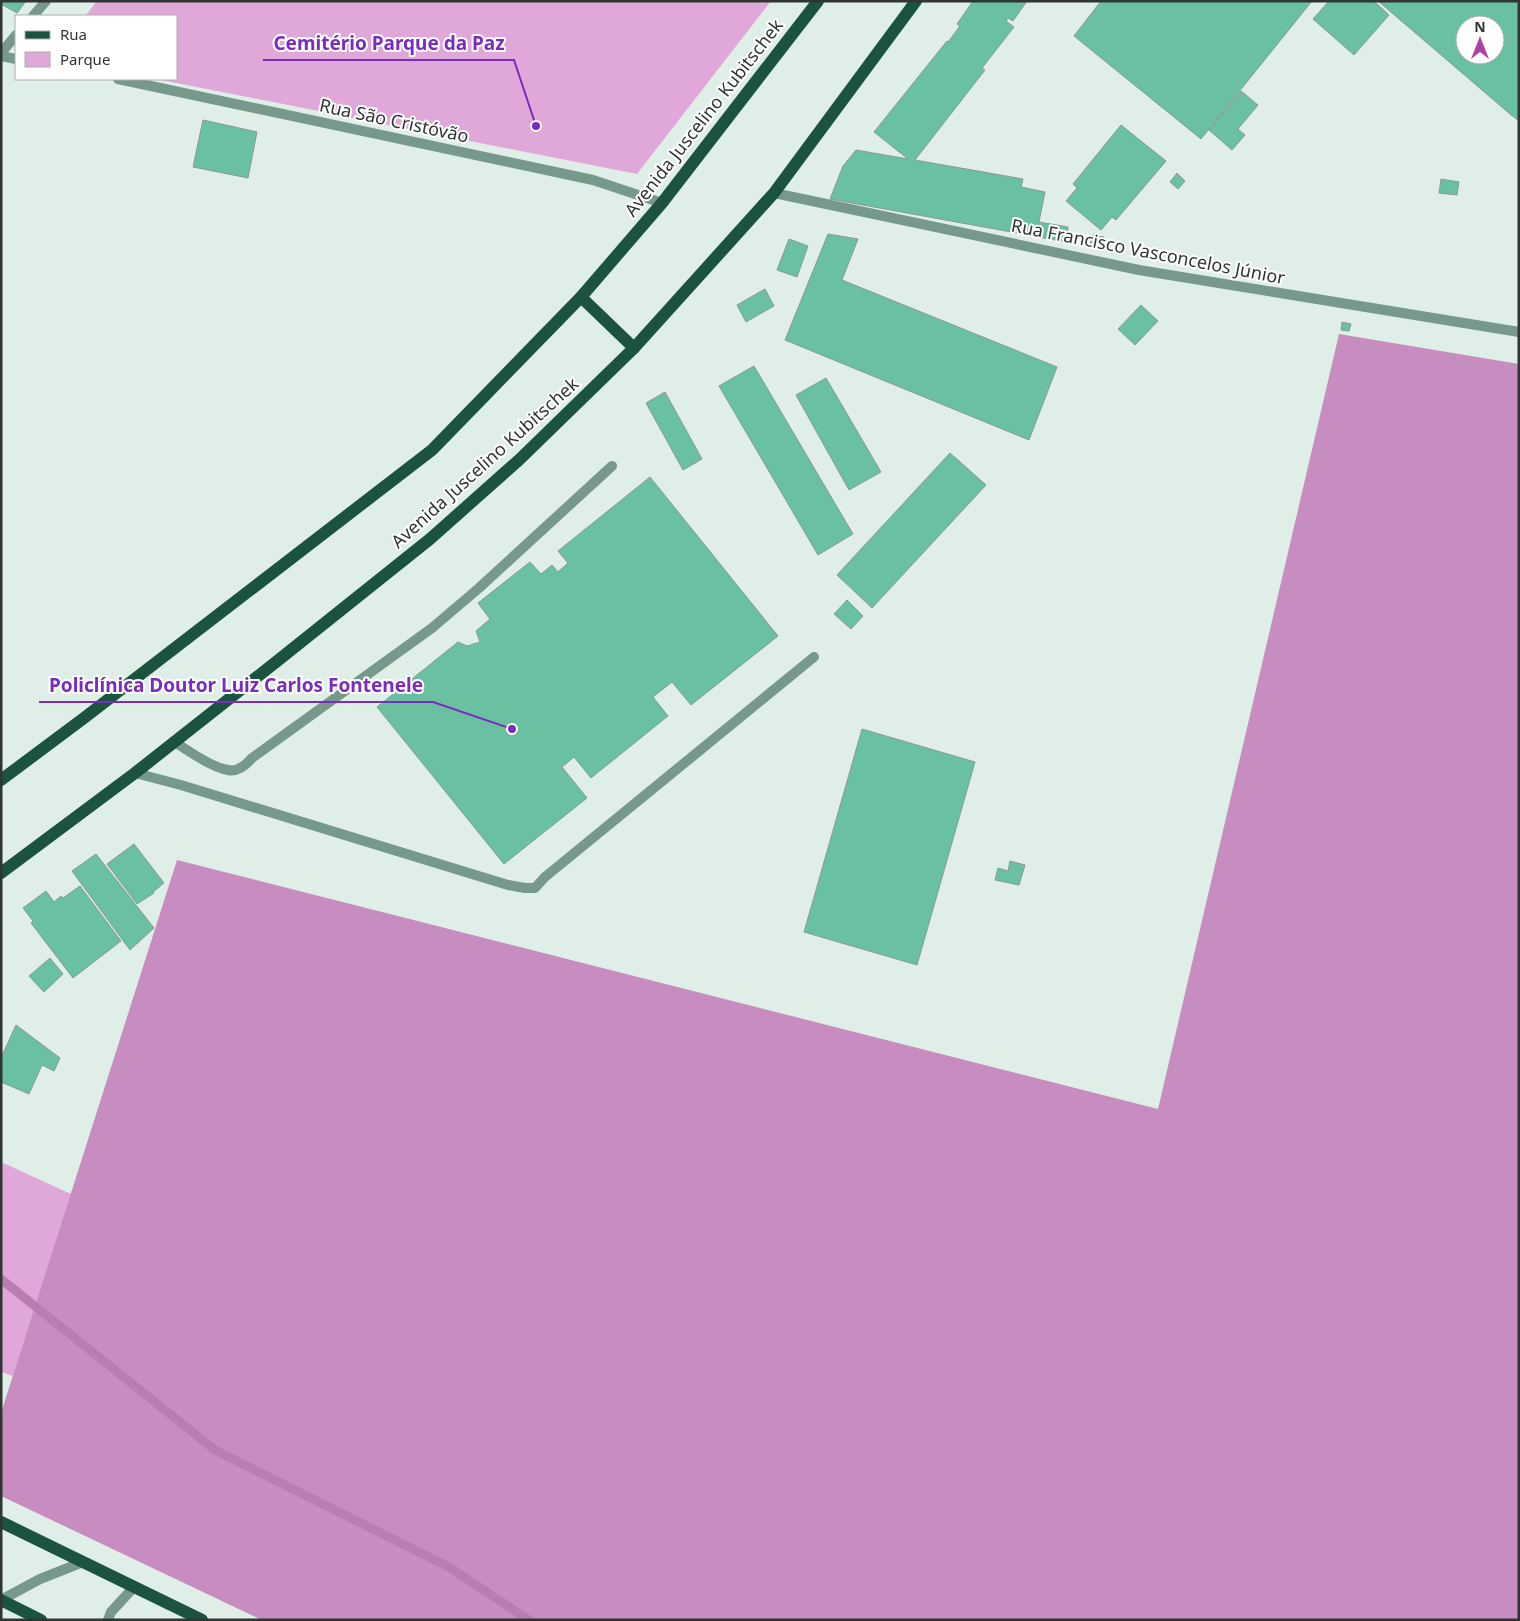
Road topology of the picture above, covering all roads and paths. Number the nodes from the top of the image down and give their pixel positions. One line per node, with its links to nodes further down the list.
1 (46, 1): 4 (street)
2 (818, 1): 10 (main road, Avenida Juscelino Kubitschek)
3 (916, 1): 9 (main road, Avenida Juscelino Kubitschek)
4 (34, 15)
5 (15, 37): 6 (street)
6 (1, 55): 7 (street)
7 (15, 59)
8 (123, 80): 10 (street, Rua São Cristóvão)
9 (774, 193): 12 (street, Rua Francisco Vasconcelos Júnior); 13 (main road, Avenida Juscelino Kubitschek)
10 (662, 203): 11 (main road, Avenida Juscelino Kubitschek)
11 (580, 297): 13 (main road); 18 (main road, Avenida Juscelino Kubitschek)
12 (1519, 332)
13 (634, 348): 16 (main road, Avenida Juscelino Kubitschek)
14 (612, 466): 16 (street)
15 (814, 657): 17 (street)
16 (174, 742): 17 (main road, Avenida Juscelino Kubitschek)
17 (135, 773): 19 (main road, Avenida Juscelino Kubitschek)
18 (1, 780)
19 (1, 873)
20 (1, 1522): 21 (main road)
21 (83, 1562): 22 (main road); 23 (street)
22 (134, 1587): 25 (street); 26 (main road)
23 (1, 1600): 24 (main road)
24 (41, 1620)
25 (108, 1620)
26 (202, 1620)

